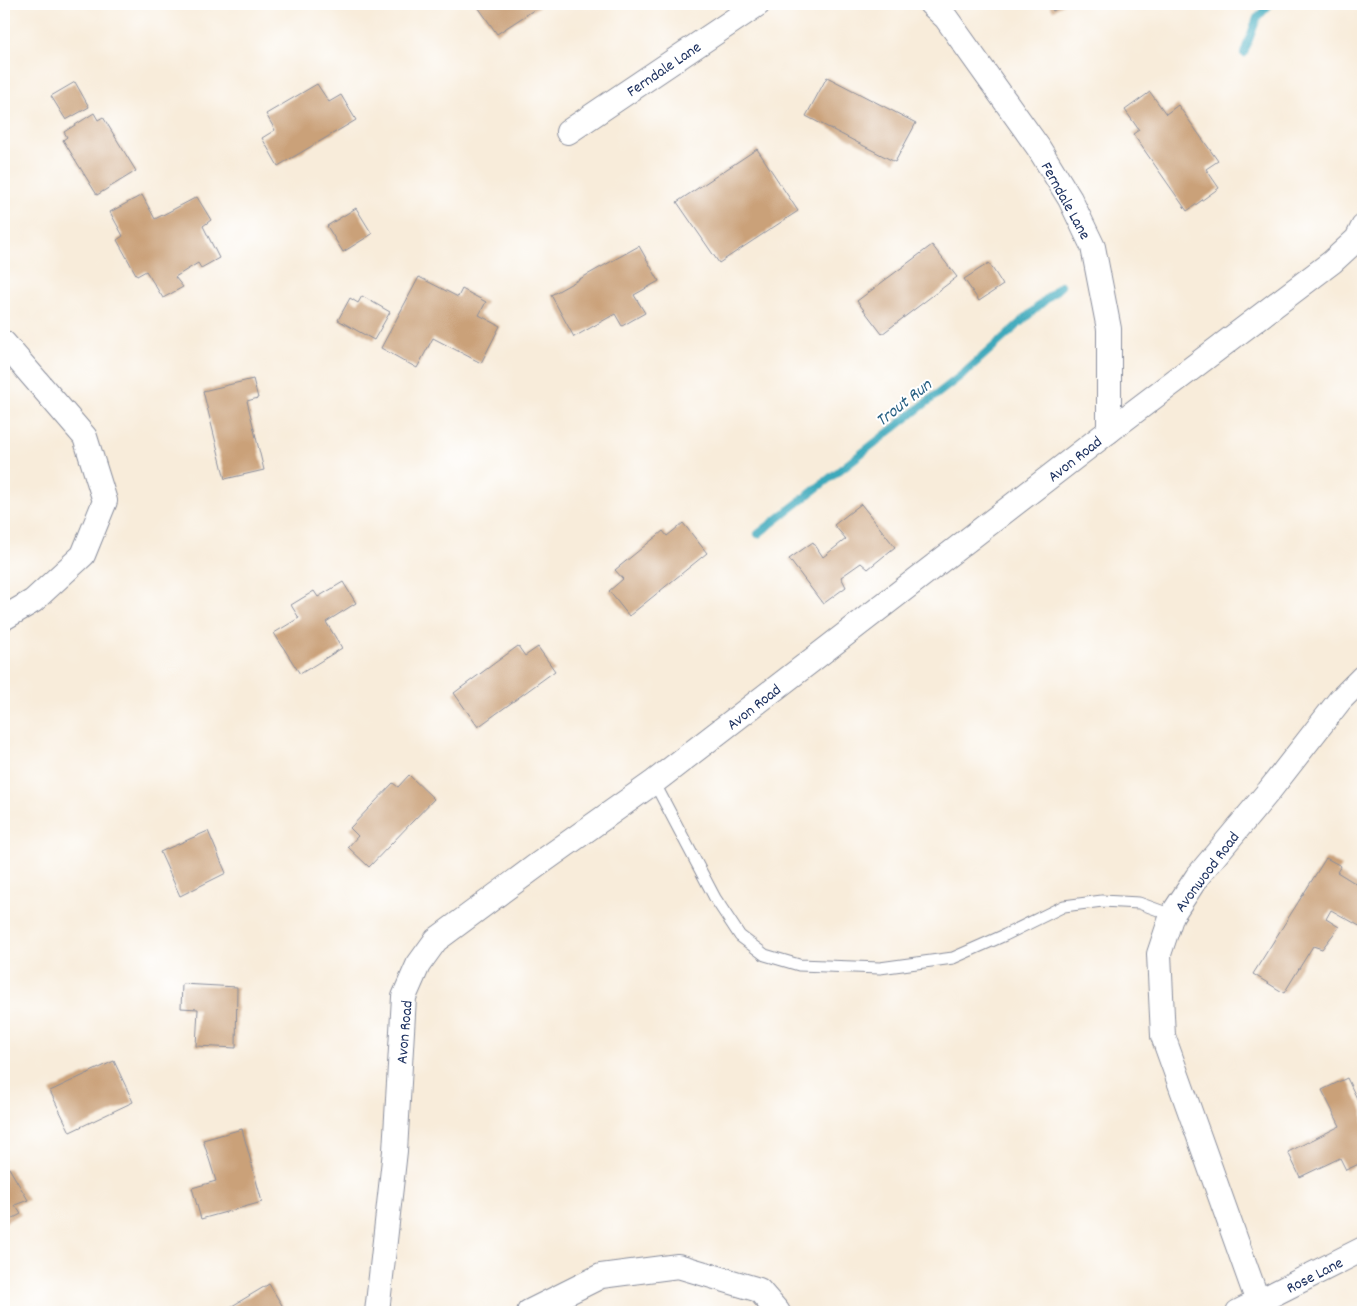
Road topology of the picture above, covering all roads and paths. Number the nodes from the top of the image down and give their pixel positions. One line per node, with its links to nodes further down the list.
1 (758, 4): 3 (street, Ferndale Lane)
2 (931, 4): 6 (street, Ferndale Lane)
3 (568, 132)
4 (1363, 227): 6 (street, Avon Road)
5 (4, 343): 7 (street)
6 (1109, 431): 9 (street, Avon Road)
7 (4, 618)
8 (1363, 677): 10 (street, Avonwood Road)
9 (654, 782): 10 (lane); 13 (street, Avon Road)
10 (1172, 916): 12 (street, Avonwood Road)
11 (1363, 1249): 12 (street, Rose Lane)
12 (1248, 1307)
13 (377, 1312)
14 (529, 1312): 15 (street)
15 (778, 1312)

